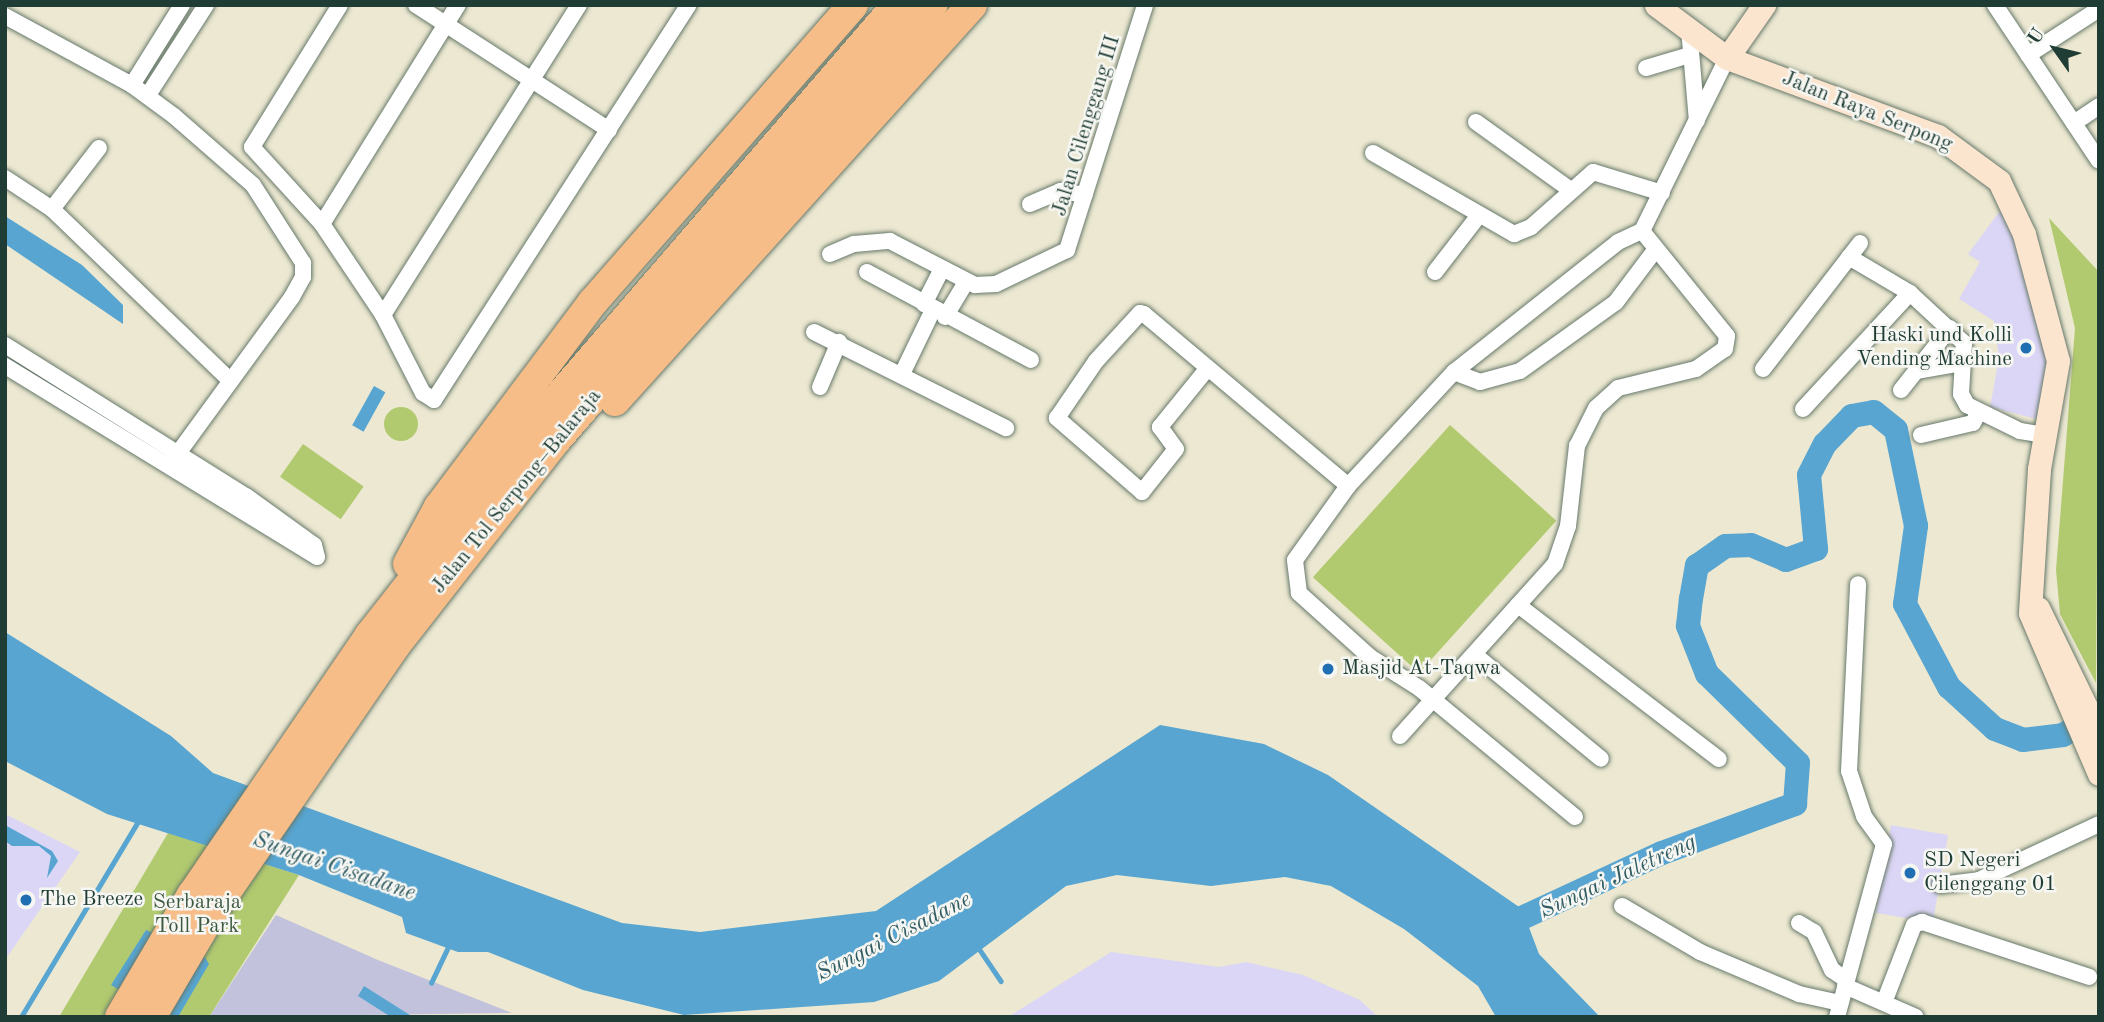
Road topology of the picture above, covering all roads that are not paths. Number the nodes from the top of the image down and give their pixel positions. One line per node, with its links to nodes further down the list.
1 (183, 5): 25 (street)
2 (206, 5): 26 (street)
3 (340, 5): 42 (street)
4 (416, 5): 18 (street)
5 (458, 5): 18 (street)
6 (579, 5): 24 (street)
7 (690, 5): 31 (street)
8 (853, 5): 81 (highway)
9 (897, 5): 76 (highway, Jalan Tol Serpong–Balaraja)
10 (933, 5): 76 (highway, Jalan Tol Serpong–Balaraja)
11 (972, 5): 76 (highway)
12 (1145, 5): 38 (street, Jalan Cilenggang III)
13 (1656, 5): 19 (main road, Jalan Raya Serpong)
14 (1764, 5): 22 (main road)
15 (1995, 5): 21 (street)
16 (2099, 9): 21 (street)
17 (5, 16): 25 (street)
18 (446, 24): 24 (street); 42 (street)
19 (1689, 28): 20 (street); 22 (main road, Jalan Raya Serpong)
20 (1690, 55): 23 (street); 28 (street)
21 (2028, 55): 30 (street)
22 (1727, 58): 28 (street); 75 (main road, Jalan Raya Serpong)
23 (1646, 68)
24 (531, 79): 31 (street); 54 (street)
25 (132, 85): 26 (street)
26 (148, 95): 67 (street)
27 (2099, 106): 30 (street)
28 (1697, 121): 37 (street)
29 (1476, 122): 36 (street)
30 (2074, 123): 34 (street)
31 (609, 130): 54 (street)
32 (99, 148): 40 (street)
33 (1373, 153): 41 (street)
34 (2099, 161)
35 (5, 178): 40 (street)
36 (1568, 188): 37 (street); 41 (street)
37 (1662, 193): 43 (street)
38 (1085, 195): 39 (street); 51 (street, Jalan Cilenggang III)
39 (1030, 204)
40 (52, 209): 67 (street)
41 (1479, 215): 50 (street)
42 (322, 224): 54 (street)
43 (1642, 232): 45 (street); 65 (street)
44 (1860, 243): 47 (street)
45 (1656, 249): 65 (street); 80 (street)
46 (830, 254): 48 (street)
47 (1849, 257): 52 (street); 63 (street)
48 (941, 271): 51 (street); 53 (street)
49 (867, 272): 53 (street)
50 (1435, 272)
51 (965, 285): 53 (street)
52 (1910, 293): 55 (street); 71 (street)
53 (934, 310): 59 (street); 66 (street)
54 (383, 315)
55 (1950, 328): 60 (street); 64 (street)
56 (814, 332): 57 (street)
57 (839, 342): 66 (street); 68 (street)
58 (5, 345): 70 (street)
59 (1031, 360)
60 (1963, 363): 64 (street); 72 (street)
61 (5, 366): 70 (street)
62 (1207, 369): 62 (street); 78 (street)
63 (1763, 369)
64 (1916, 370): 69 (street)
65 (1454, 372): 78 (street)
66 (902, 374): 73 (street)
67 (231, 381): 77 (street)
68 (820, 387)
69 (1901, 390)
70 (86, 402): 77 (street)
71 (1803, 409)
72 (1979, 411): 74 (street); 75 (street)
73 (1006, 428)
74 (1921, 435)
75 (2046, 435): 83 (main road, Jalan Raya Serpong)
76 (555, 437): 81 (highway, Jalan Tol Serpong–Balaraja)
77 (174, 458): 77 (street)
78 (1348, 486): 84 (street)
79 (1858, 584): 96 (street)
80 (1518, 605): 82 (street); 88 (street)
81 (382, 640): 99 (highway, Jalan Tol Serpong–Balaraja); 100 (highway, Jalan Tol Serpong–Balaraja)
82 (1475, 655): 84 (street); 87 (street)
83 (2060, 673): 85 (main road, Jalan Raya Serpong); 89 (main road, Jalan Raya Serpong)
84 (1435, 701): 86 (street); 90 (street)
85 (2099, 733)
86 (1400, 736)
87 (1601, 759)
88 (1719, 759)
89 (2094, 766)
90 (1575, 817)
91 (2099, 824): 92 (street)
92 (1941, 885)
93 (1622, 906): 98 (street)
94 (1799, 923): 96 (street)
95 (2089, 977): 97 (street)
96 (1846, 983): 97 (street); 98 (street)
97 (1885, 1000): 101 (street)
98 (1839, 1010)
99 (120, 1017)
100 (151, 1017)
101 (1916, 1017)

